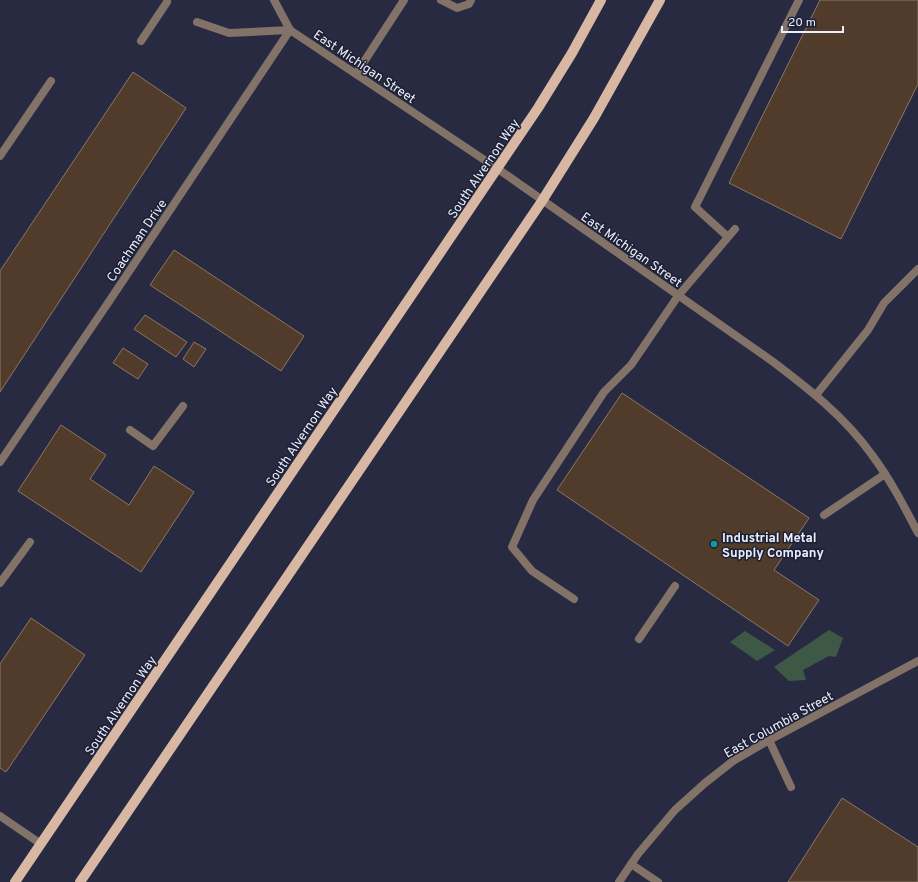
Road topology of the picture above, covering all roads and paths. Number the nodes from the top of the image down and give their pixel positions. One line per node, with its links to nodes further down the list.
1 (274, 0): 10 (street)
2 (404, 0): 12 (street)
3 (441, 0): 4 (street)
4 (472, 0)
5 (601, 0): 15 (main road, South Alvernon Way)
6 (660, 0): 16 (main road)
7 (799, 0): 18 (street)
8 (167, 2): 11 (street)
9 (197, 22): 10 (street)
10 (290, 30): 12 (street, East Michigan Street); 24 (street, Coachman Drive)
11 (141, 41)
12 (356, 74): 15 (street, East Michigan Street)
13 (51, 82): 14 (street)
14 (0, 156)
15 (498, 169): 16 (street, East Michigan Street); 37 (main road, South Alvernon Way)
16 (542, 201): 20 (street, East Michigan Street); 40 (main road)
17 (735, 230): 18 (street)
18 (728, 237): 20 (street)
19 (918, 269): 21 (street)
20 (678, 296): 21 (street, East Michigan Street); 31 (street)
21 (816, 395): 25 (street, East Michigan Street)
22 (183, 406): 23 (street)
23 (130, 430)
24 (0, 462)
25 (885, 474): 26 (street); 27 (street, East Michigan Street)
26 (824, 515)
27 (918, 533)
28 (30, 542): 29 (street)
29 (0, 583)
30 (675, 586): 32 (street)
31 (574, 599)
32 (639, 639)
33 (918, 661): 34 (street, East Columbia Street)
34 (770, 740): 35 (street); 38 (street, East Columbia Street)
35 (791, 787)
36 (0, 816): 37 (street)
37 (41, 844): 39 (main road, South Alvernon Way)
38 (631, 864): 41 (street, East Columbia Street); 42 (street)
39 (15, 882)
40 (80, 882)
41 (619, 882)
42 (658, 882)

